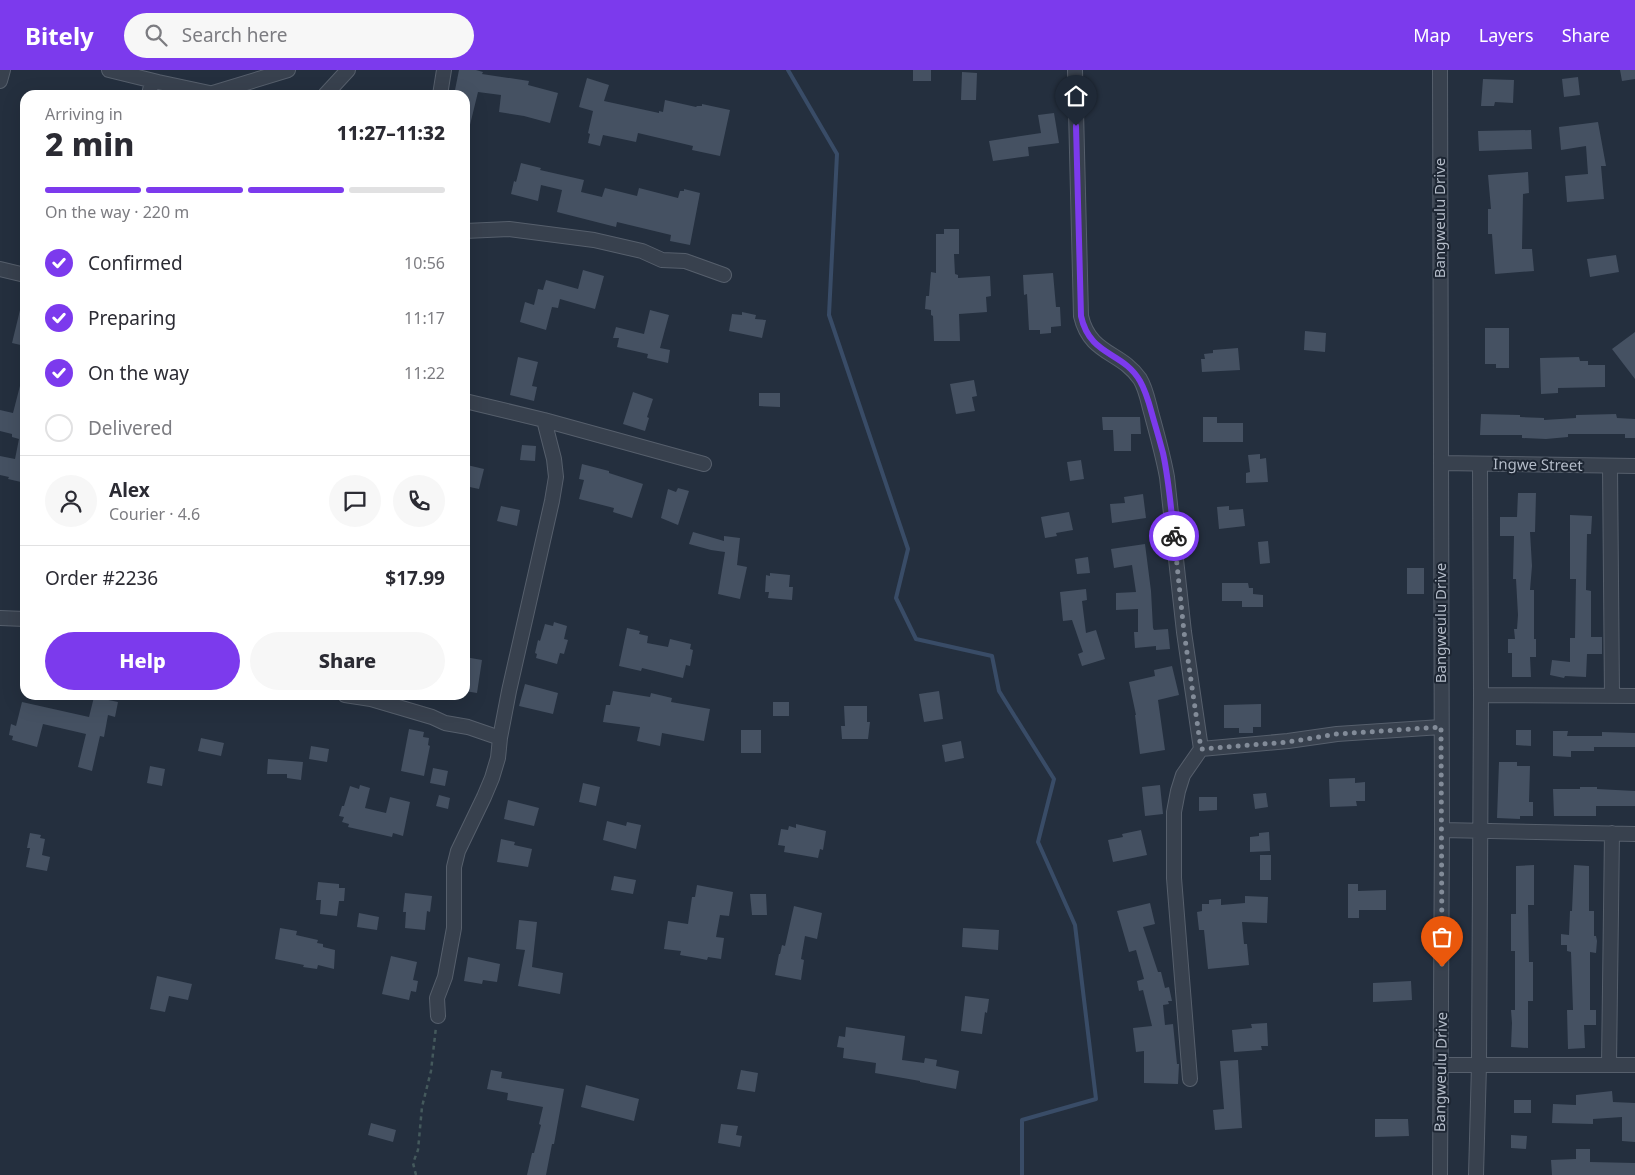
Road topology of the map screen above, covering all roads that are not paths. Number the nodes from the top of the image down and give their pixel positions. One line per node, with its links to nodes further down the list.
1 (3, 70): 8 (street)
2 (109, 70): 9 (street)
3 (288, 70): 12 (street)
4 (348, 70): 13 (street)
5 (444, 70): 14 (street)
6 (1075, 70): 34 (street)
7 (1440, 70): 21 (street, Bangweulu Drive)
8 (0, 81)
9 (152, 81): 10 (street); 11 (street)
10 (150, 90)
11 (196, 90)
12 (228, 90)
13 (329, 90)
14 (441, 90)
15 (470, 231): 18 (street)
16 (0, 269): 17 (street)
17 (20, 274)
18 (724, 275)
19 (470, 402): 20 (street)
20 (544, 420): 22 (street); 33 (street)
21 (1441, 463): 23 (street, Ingwe Street); 32 (street, Bangweulu Drive)
22 (704, 464)
23 (1480, 464): 24 (street, Ingwe Street); 28 (street)
24 (1610, 466): 25 (street, Ingwe Street); 29 (street)
25 (1635, 466)
26 (0, 618): 27 (street)
27 (20, 619)
28 (1481, 695): 29 (street); 36 (street)
29 (1612, 696): 30 (street)
30 (1635, 696)
31 (374, 700): 33 (street)
32 (1441, 727): 34 (street); 35 (street, Bangweulu Drive)
33 (500, 738): 39 (street)
34 (1201, 749): 44 (street)
35 (1442, 830): 36 (street); 40 (street, Bangweulu Drive)
36 (1480, 831): 37 (street); 41 (street)
37 (1612, 833): 38 (street); 42 (street)
38 (1635, 834)
39 (438, 1016)
40 (1442, 1065): 41 (street); 45 (street, Bangweulu Drive)
41 (1479, 1065): 42 (street); 46 (street)
42 (1609, 1065): 43 (street)
43 (1635, 1065)
44 (1190, 1079)
45 (1440, 1175)
46 (1476, 1175)

